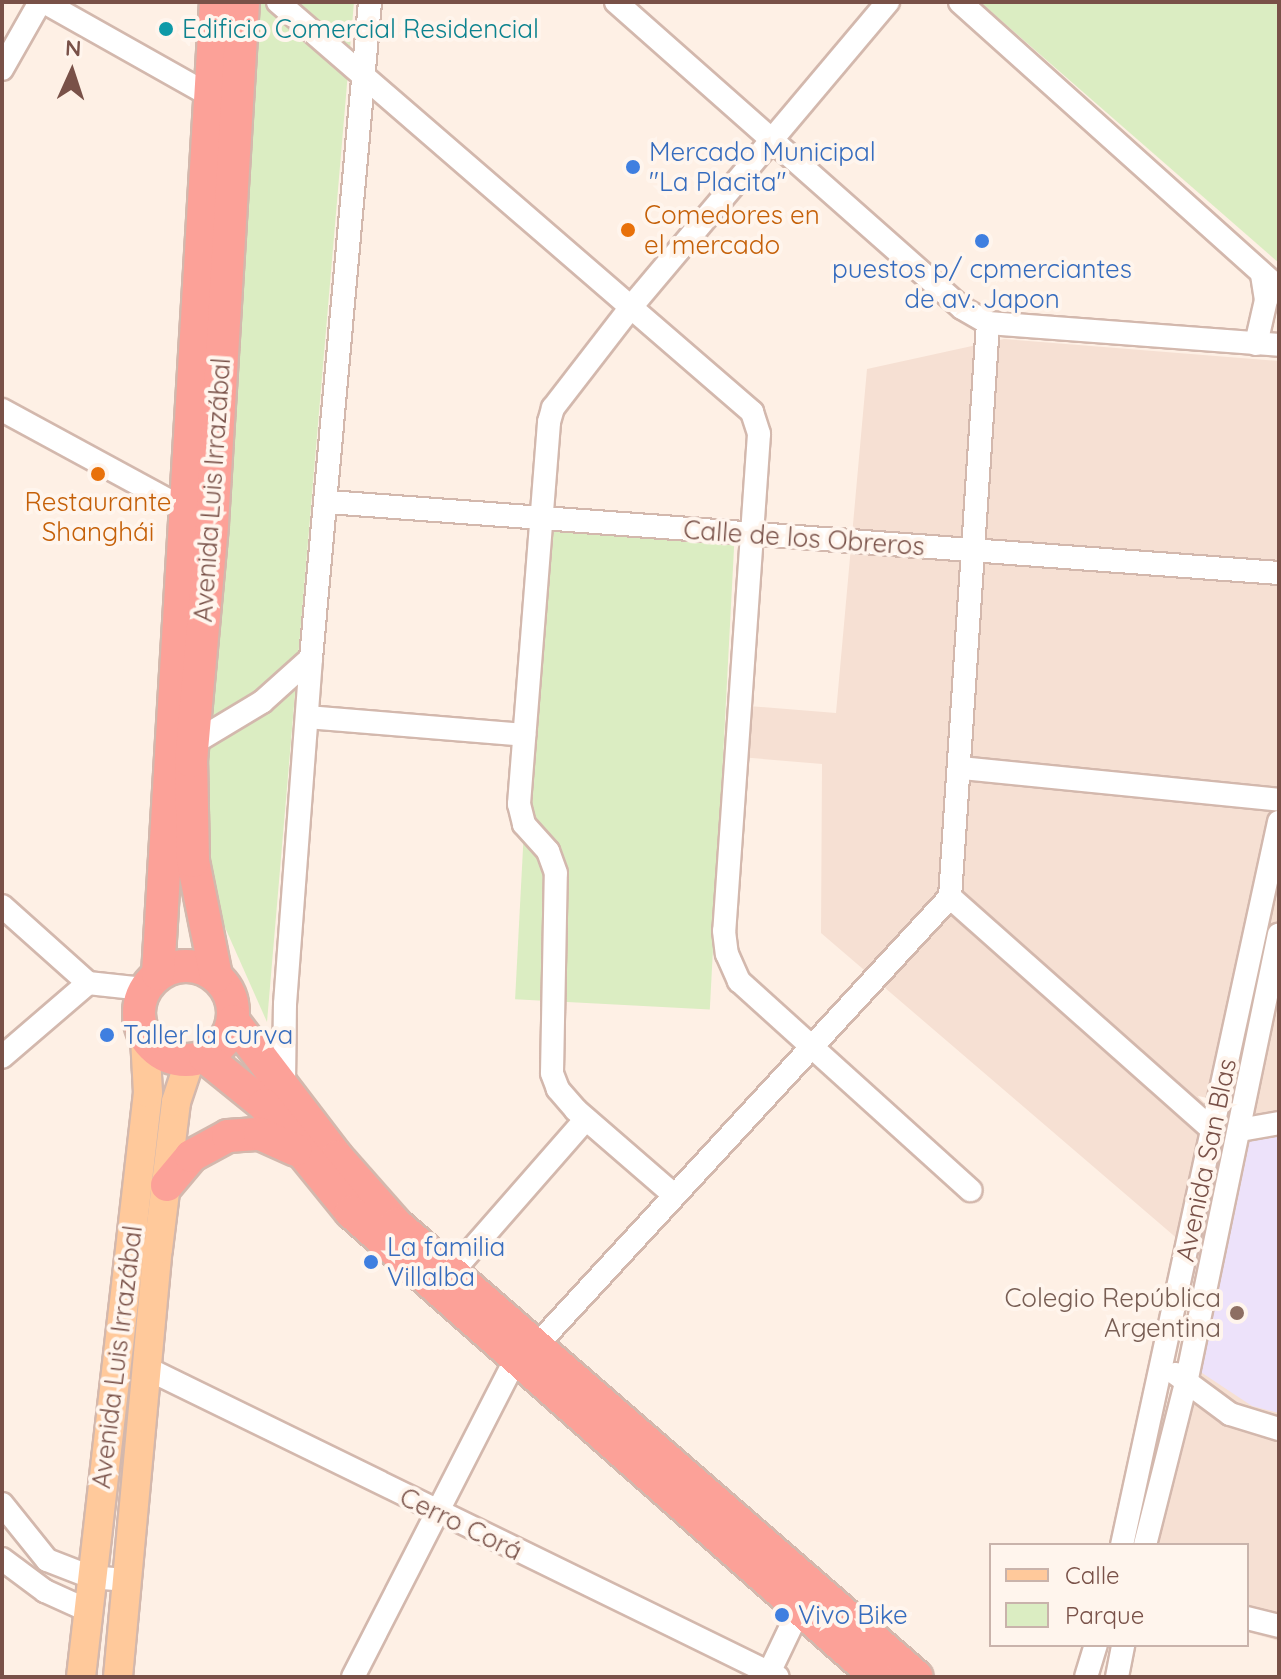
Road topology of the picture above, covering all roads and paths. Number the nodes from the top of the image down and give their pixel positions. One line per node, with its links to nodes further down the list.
1 (42, 2): 9 (street); 11 (street)
2 (216, 2): 11 (highway, Avenida Luis Irrazábal)
3 (243, 2): 21 (highway, Avenida Luis Irrazábal)
4 (278, 2): 10 (street)
5 (370, 2): 10 (street)
6 (616, 2): 12 (street)
7 (888, 2): 12 (street)
8 (960, 2): 13 (street)
9 (2, 69)
10 (362, 80): 14 (street); 18 (street)
11 (209, 95): 19 (highway, Avenida Luis Irrazábal)
12 (775, 142): 14 (street); 15 (street)
13 (1270, 281): 16 (street)
14 (631, 307): 20 (street); 22 (street)
15 (988, 323): 16 (street); 23 (street)
16 (1268, 344)
17 (2, 410): 19 (street)
18 (328, 502): 20 (street, Calle de los Obreros); 25 (street)
19 (184, 510): 21 (street); 36 (highway, Avenida Luis Irrazábal)
20 (541, 517): 22 (street, Calle de los Obreros); 27 (street)
21 (212, 524): 28 (highway, Avenida Luis Irrazábal)
22 (751, 534): 23 (street, Calle de los Obreros); 40 (street)
23 (971, 550): 24 (street, Calle de los Obreros); 29 (street)
24 (1279, 573)
25 (311, 658): 26 (street); 28 (street)
26 (307, 717): 27 (street); 43 (street)
27 (524, 735): 44 (street)
28 (192, 744): 35 (highway, Avenida Luis Irrazábal)
29 (961, 768): 30 (street); 32 (street)
30 (1279, 800)
31 (1279, 822): 46 (street, Avenida San Blas)
32 (950, 897): 40 (street); 46 (street)
33 (2, 906): 37 (street)
34 (1279, 935): 47 (street, Avenida San Blas)
35 (216, 976): 36 (highway); 38 (highway, Avenida Luis Irrazábal)
36 (151, 982): 37 (street); 39 (highway, Avenida Luis Irrazábal)
37 (88, 983): 41 (street)
38 (233, 1021): 42 (highway, Avenida Luis Irrazábal); 43 (highway)
39 (145, 1037): 42 (highway); 63 (main road, Avenida Luis Irrazábal)
40 (811, 1047): 50 (street); 51 (street)
41 (2, 1057)
42 (197, 1058): 48 (highway); 49 (main road, Avenida Luis Irrazábal)
43 (284, 1084): 52 (highway)
44 (586, 1119): 51 (street); 52 (street)
45 (1279, 1123): 47 (street)
46 (1212, 1130): 54 (street, Avenida San Blas)
47 (1240, 1130): 56 (street, Avenida San Blas)
48 (309, 1159): 49 (highway); 53 (highway)
49 (167, 1185): 55 (main road, Avenida Luis Irrazábal)
50 (970, 1190)
51 (674, 1195): 53 (street)
52 (452, 1272): 53 (highway)
53 (525, 1353): 59 (street); 66 (highway); 76 (highway)
54 (1163, 1361): 56 (street); 60 (street, Avenida San Blas)
55 (146, 1368): 59 (street, Cerro Corá); 64 (main road, Avenida Luis Irrazábal)
56 (1186, 1383): 57 (street); 61 (street, Avenida San Blas)
57 (1279, 1429)
58 (2, 1504): 63 (street)
59 (437, 1514): 72 (street, Cerro Corá); 74 (street)
60 (1122, 1543)
61 (1146, 1543)
62 (2, 1559): 65 (street)
63 (91, 1577): 64 (street); 65 (main road, Avenida Luis Irrazábal)
64 (127, 1580): 71 (main road, Avenida Luis Irrazábal)
65 (87, 1610): 73 (main road, Avenida Luis Irrazábal)
66 (799, 1610): 72 (street); 75 (highway)
67 (1249, 1618): 68 (street)
68 (1279, 1626)
69 (1095, 1647): 77 (street)
70 (1123, 1647): 78 (street)
71 (120, 1674)
72 (771, 1676)
73 (81, 1677)
74 (353, 1677)
75 (877, 1677)
76 (917, 1677)
77 (1086, 1677)
78 (1117, 1677)

